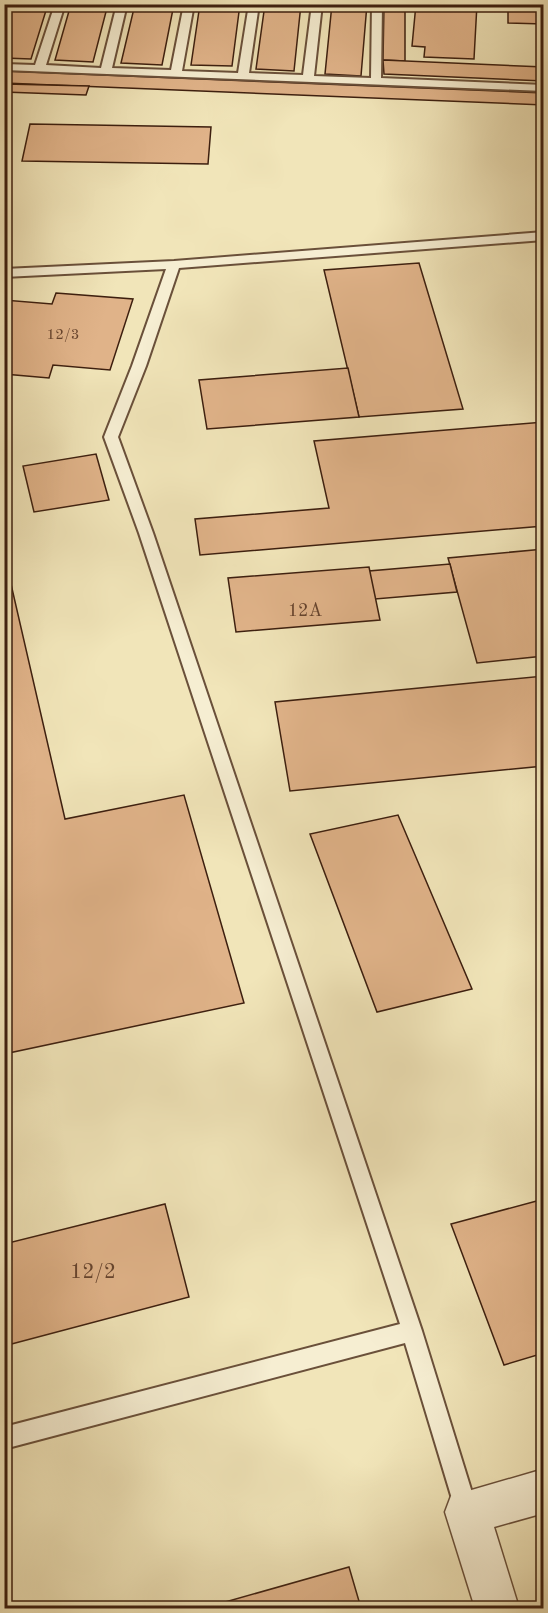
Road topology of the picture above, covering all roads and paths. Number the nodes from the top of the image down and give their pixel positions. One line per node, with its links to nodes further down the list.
1 (60, 4): 8 (lane)
2 (122, 4): 9 (lane)
3 (189, 4): 10 (lane)
4 (254, 4): 11 (lane)
5 (317, 4): 12 (lane)
6 (377, 4): 13 (lane)
7 (4, 67): 8 (lane)
8 (39, 69): 9 (lane)
9 (106, 71): 10 (lane)
10 (176, 74): 11 (lane)
11 (243, 77): 12 (lane)
12 (308, 79): 13 (lane)
13 (376, 82): 14 (lane)
14 (543, 88)
15 (543, 236): 16 (lane)
16 (174, 265): 17 (lane); 18 (lane)
17 (4, 273)
18 (412, 1331): 19 (lane); 21 (lane)
19 (4, 1438)
20 (543, 1491): 21 (street)
21 (467, 1512): 22 (street)
22 (497, 1608)

